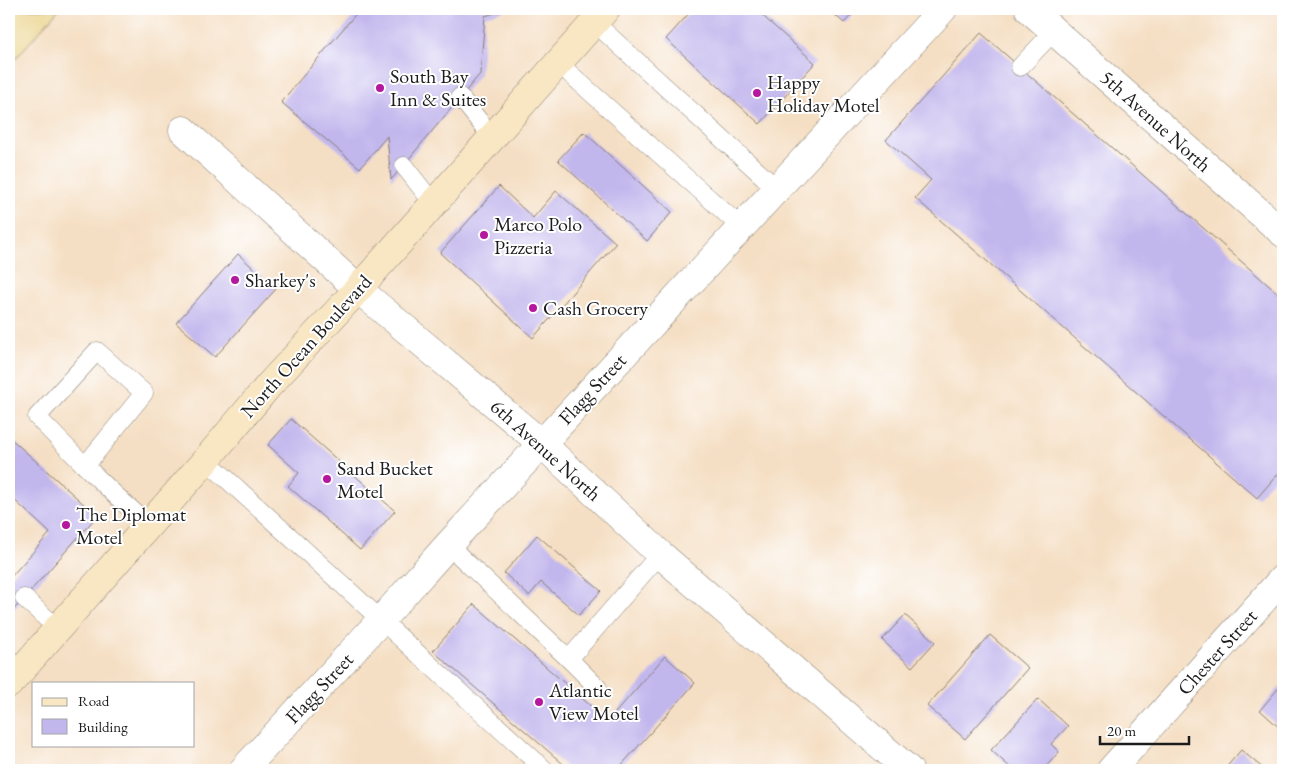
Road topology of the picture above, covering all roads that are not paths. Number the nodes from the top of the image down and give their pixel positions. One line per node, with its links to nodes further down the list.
1 (943, 9): 11 (street, Flagg Street)
2 (1030, 9): 4 (street, 5th Avenue North)
3 (600, 16): 5 (main road, North Ocean Boulevard); 11 (lane)
4 (1054, 31): 6 (lane); 14 (street, 5th Avenue North)
5 (558, 63): 9 (main road, North Ocean Boulevard); 13 (lane)
6 (1020, 66)
7 (460, 98): 9 (lane)
8 (183, 130): 15 (street, 6th Avenue North)
9 (492, 137): 12 (main road, North Ocean Boulevard)
10 (404, 166): 12 (lane)
11 (777, 189): 13 (street, Flagg Street)
12 (433, 203): 15 (main road, North Ocean Boulevard)
13 (741, 227): 16 (street, Flagg Street)
14 (1283, 234)
15 (358, 289): 16 (street, 6th Avenue North); 17 (main road, North Ocean Boulevard)
16 (541, 443): 20 (street, Flagg Street); 21 (street, 6th Avenue North)
17 (206, 460): 19 (main road, North Ocean Boulevard); 24 (lane)
18 (85, 466): 18 (lane); 19 (lane)
19 (149, 525): 25 (main road, North Ocean Boulevard)
20 (448, 545): 24 (street, Flagg Street); 26 (lane)
21 (660, 554): 26 (lane); 31 (street, 6th Avenue North)
22 (1283, 578): 32 (street, Chester Street)
23 (24, 598): 25 (lane)
24 (381, 620): 29 (street, Flagg Street); 30 (lane)
25 (57, 628): 27 (main road, North Ocean Boulevard)
26 (568, 659): 28 (lane)
27 (9, 684)
28 (598, 688)
29 (243, 770)
30 (545, 770)
31 (909, 770)
32 (1110, 770)

